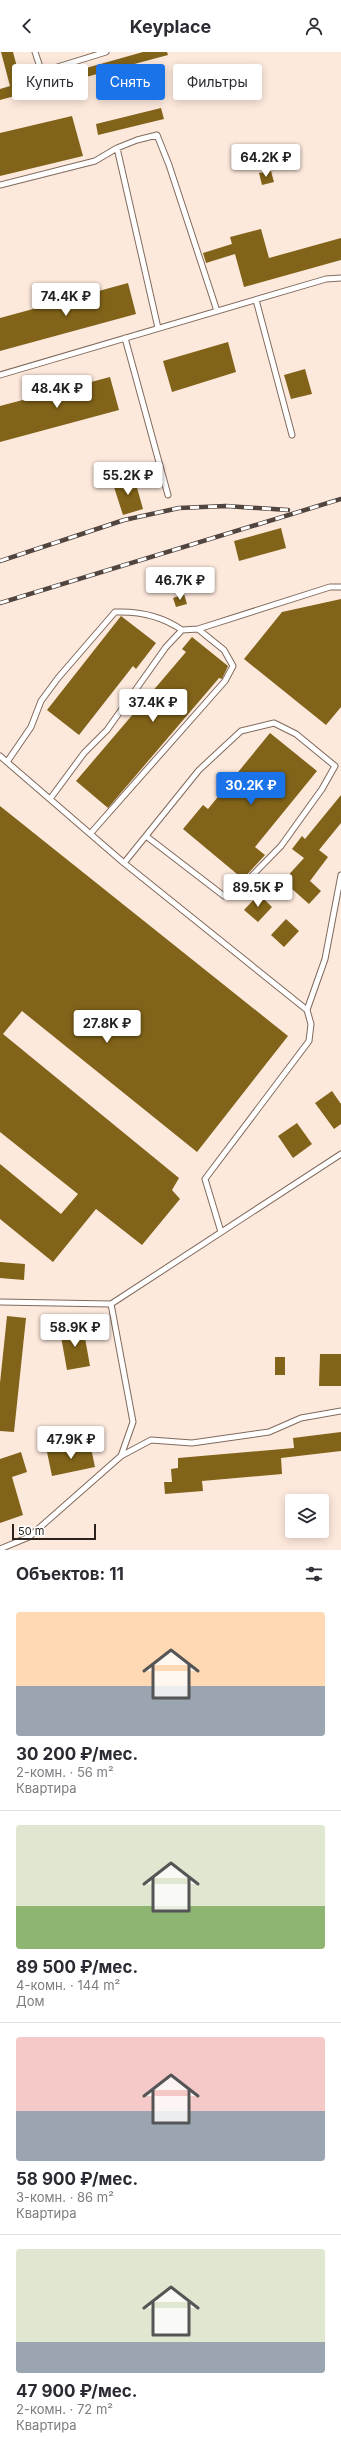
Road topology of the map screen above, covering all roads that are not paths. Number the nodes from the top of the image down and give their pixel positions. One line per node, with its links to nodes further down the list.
1 (35, 52): 2 (lane)
2 (106, 52)
3 (118, 148): 4 (lane); 7 (lane); 8 (lane)
4 (0, 185)
5 (341, 278): 6 (lane)
6 (256, 300): 7 (lane); 11 (lane)
7 (217, 311): 8 (lane)
8 (158, 328): 9 (lane)
9 (125, 338): 10 (lane); 12 (lane)
10 (0, 375)
11 (292, 436)
12 (168, 495)
13 (341, 587): 14 (lane)
14 (198, 629): 15 (lane); 19 (lane)
15 (182, 630): 17 (lane); 18 (lane)
16 (0, 756): 17 (lane)
17 (7, 762): 18 (lane)
18 (50, 799): 19 (lane)
19 (90, 834): 21 (lane)
20 (146, 836): 20 (lane); 21 (lane)
21 (124, 863): 23 (lane)
22 (341, 876): 23 (lane)
23 (307, 1010): 25 (lane)
24 (341, 1154): 25 (lane)
25 (221, 1232): 27 (lane)
26 (0, 1302): 27 (lane)
27 (111, 1304): 29 (lane)
28 (341, 1411): 29 (lane)
29 (121, 1456): 30 (lane)
30 (0, 1549)

